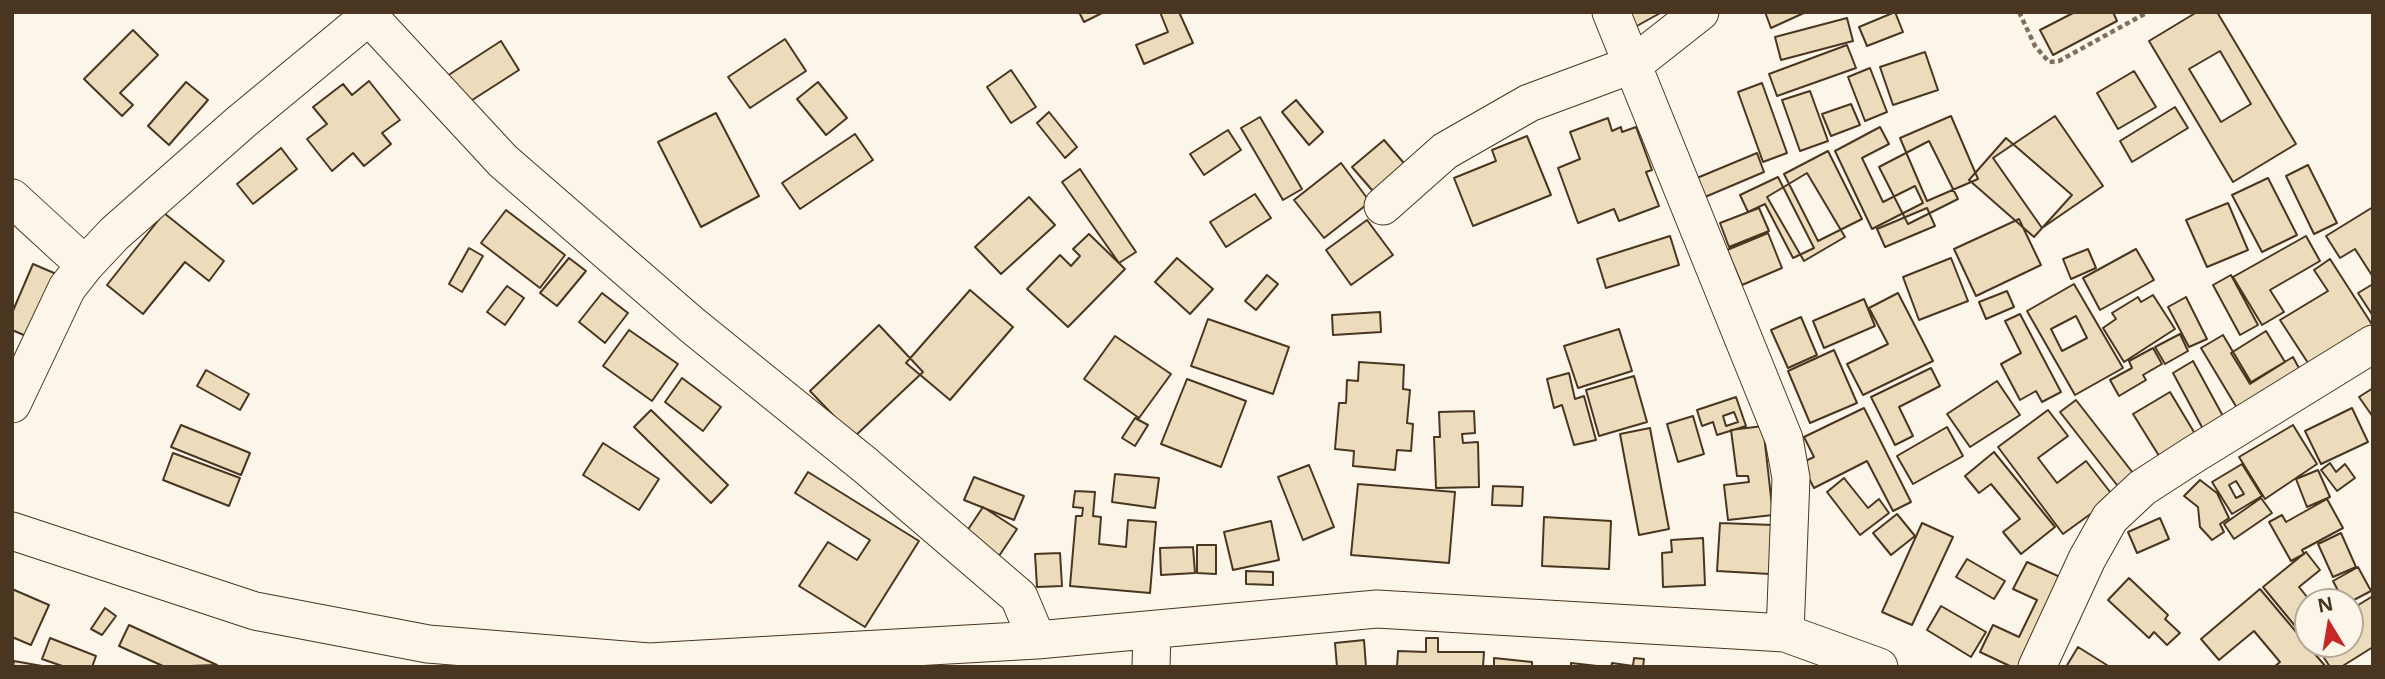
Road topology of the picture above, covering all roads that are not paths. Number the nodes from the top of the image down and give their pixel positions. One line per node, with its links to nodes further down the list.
1 (1611, 12): 4 (street)
2 (1700, 12): 4 (street)
3 (369, 13): 7 (street); 13 (street)
4 (1634, 64): 6 (street); 12 (street)
5 (12, 198): 7 (street)
6 (1383, 206)
7 (85, 265): 9 (street)
8 (2373, 344): 18 (street)
9 (12, 404)
10 (12, 531): 14 (street)
11 (1152, 631): 12 (street); 13 (street); 16 (street)
12 (1785, 633): 17 (street)
13 (1037, 640): 14 (street)
14 (958, 644): 15 (street)
15 (929, 667)
16 (1151, 667)
17 (1879, 667)
18 (2037, 667)

